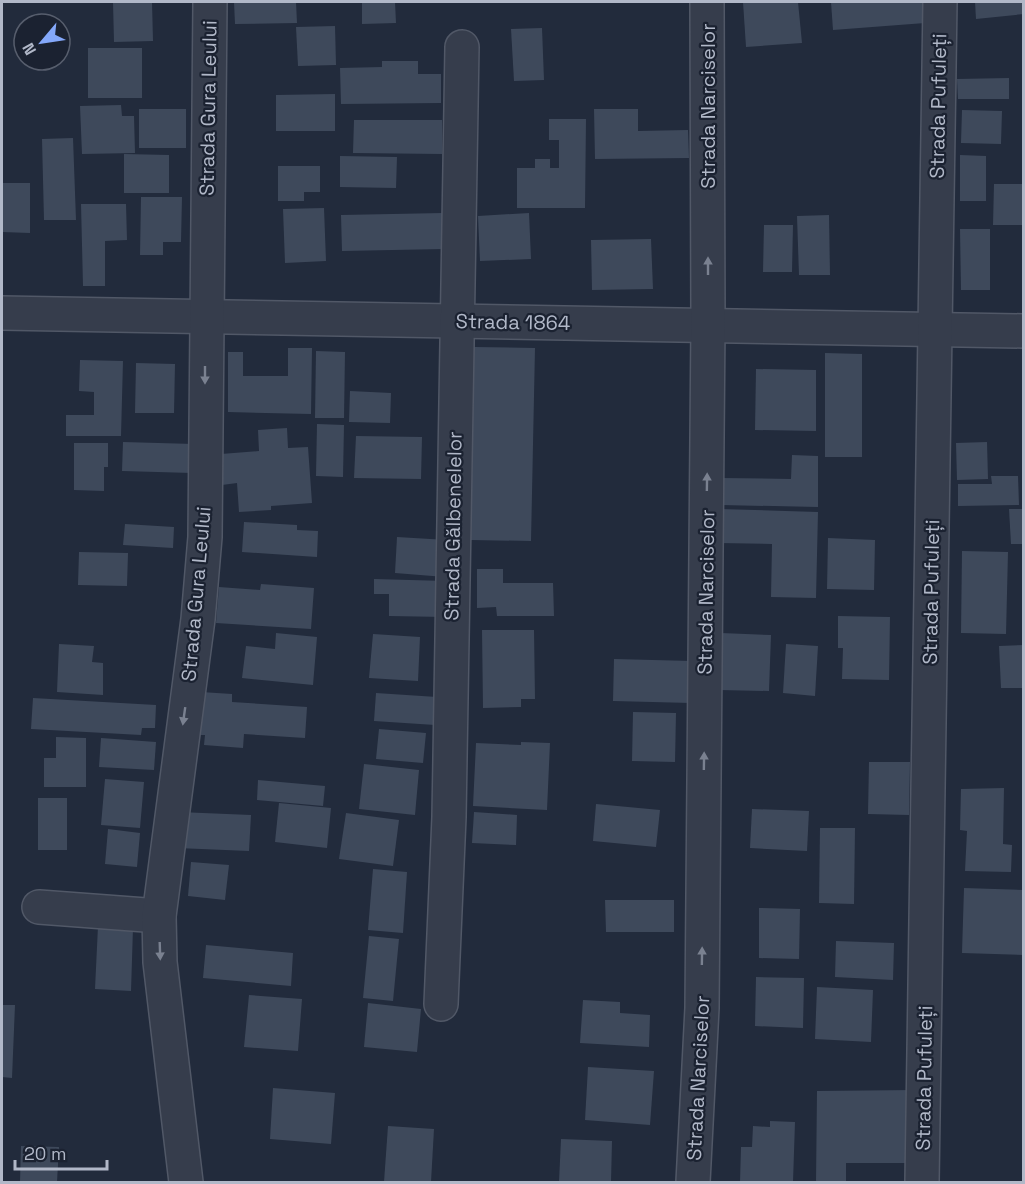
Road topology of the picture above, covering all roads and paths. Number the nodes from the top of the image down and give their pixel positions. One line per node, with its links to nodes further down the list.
1 (210, 2): 6 (street, Strada Gura Leului)
2 (707, 2): 8 (street, Strada Narciselor, one-way to 2)
3 (940, 2): 9 (street, Strada Pufuleți)
4 (462, 47): 7 (street, Strada Gălbenelelor)
5 (2, 313): 6 (street, Strada 1864)
6 (205, 316): 7 (street, Strada 1864); 12 (street, Strada Gura Leului, one-way to 12)
7 (457, 321): 8 (street, Strada 1864); 13 (street, Strada Gălbenelelor)
8 (708, 324): 9 (street, Strada 1864); 15 (street, Strada Narciselor, one-way to 8)
9 (935, 330): 10 (street, Strada 1864); 16 (street, Strada Pufuleți)
10 (1023, 331)
11 (39, 907): 12 (street)
12 (159, 916): 14 (street, Strada Gura Leului, one-way to 14)
13 (441, 1004)
14 (186, 1182)
15 (693, 1182)
16 (922, 1182)

